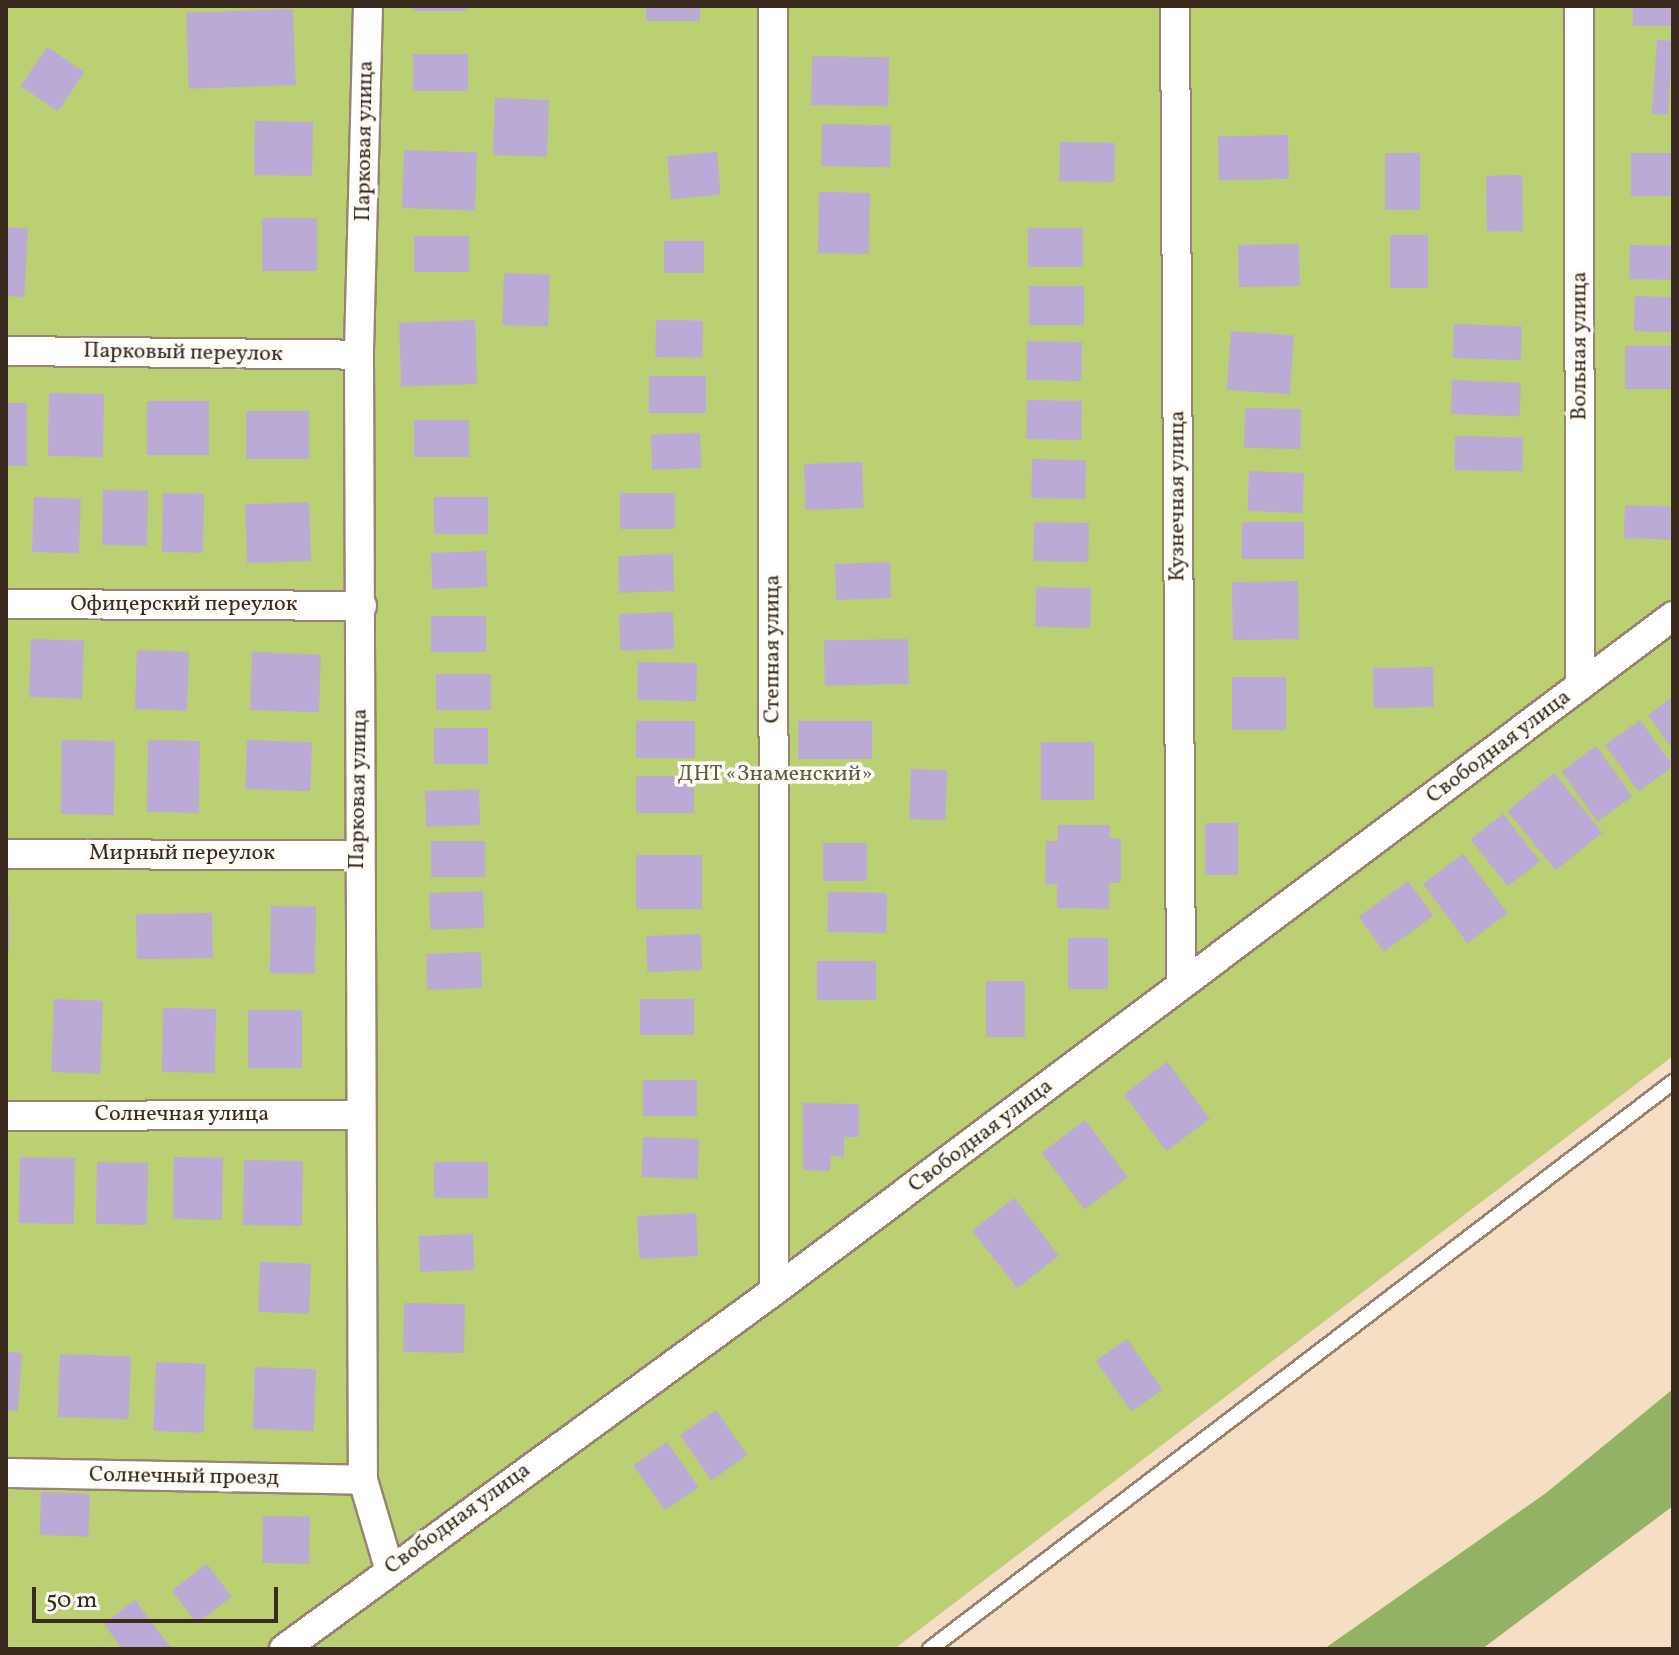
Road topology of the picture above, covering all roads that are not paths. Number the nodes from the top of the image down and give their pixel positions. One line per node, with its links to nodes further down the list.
1 (368, 6): 6 (street, Парковая улица)
2 (773, 6): 17 (street, Степная улица)
3 (1175, 6): 13 (street, Кузнечная улица)
4 (1579, 6): 10 (street, Вольная улица)
5 (6, 351): 6 (street, Парковый переулок)
6 (359, 355): 8 (street, Парковая улица)
7 (6, 604): 8 (street, Офицерский переулок)
8 (362, 606): 12 (street, Парковая улица)
9 (1673, 616): 10 (street, Свободная улица)
10 (1580, 686): 13 (street, Свободная улица)
11 (6, 854): 12 (street, Мирный переулок)
12 (358, 855): 15 (street, Парковая улица)
13 (1181, 985): 17 (street, Свободная улица)
14 (1673, 1082): 22 (lane)
15 (359, 1115): 16 (street, Солнечная улица); 19 (street, Парковая улица)
16 (6, 1116)
17 (774, 1291): 20 (street, Свободная улица)
18 (6, 1473): 19 (street, Солнечный проезд)
19 (363, 1480): 20 (street, Парковая улица)
20 (389, 1568): 21 (street, Свободная улица)
21 (284, 1649)
22 (930, 1649)

